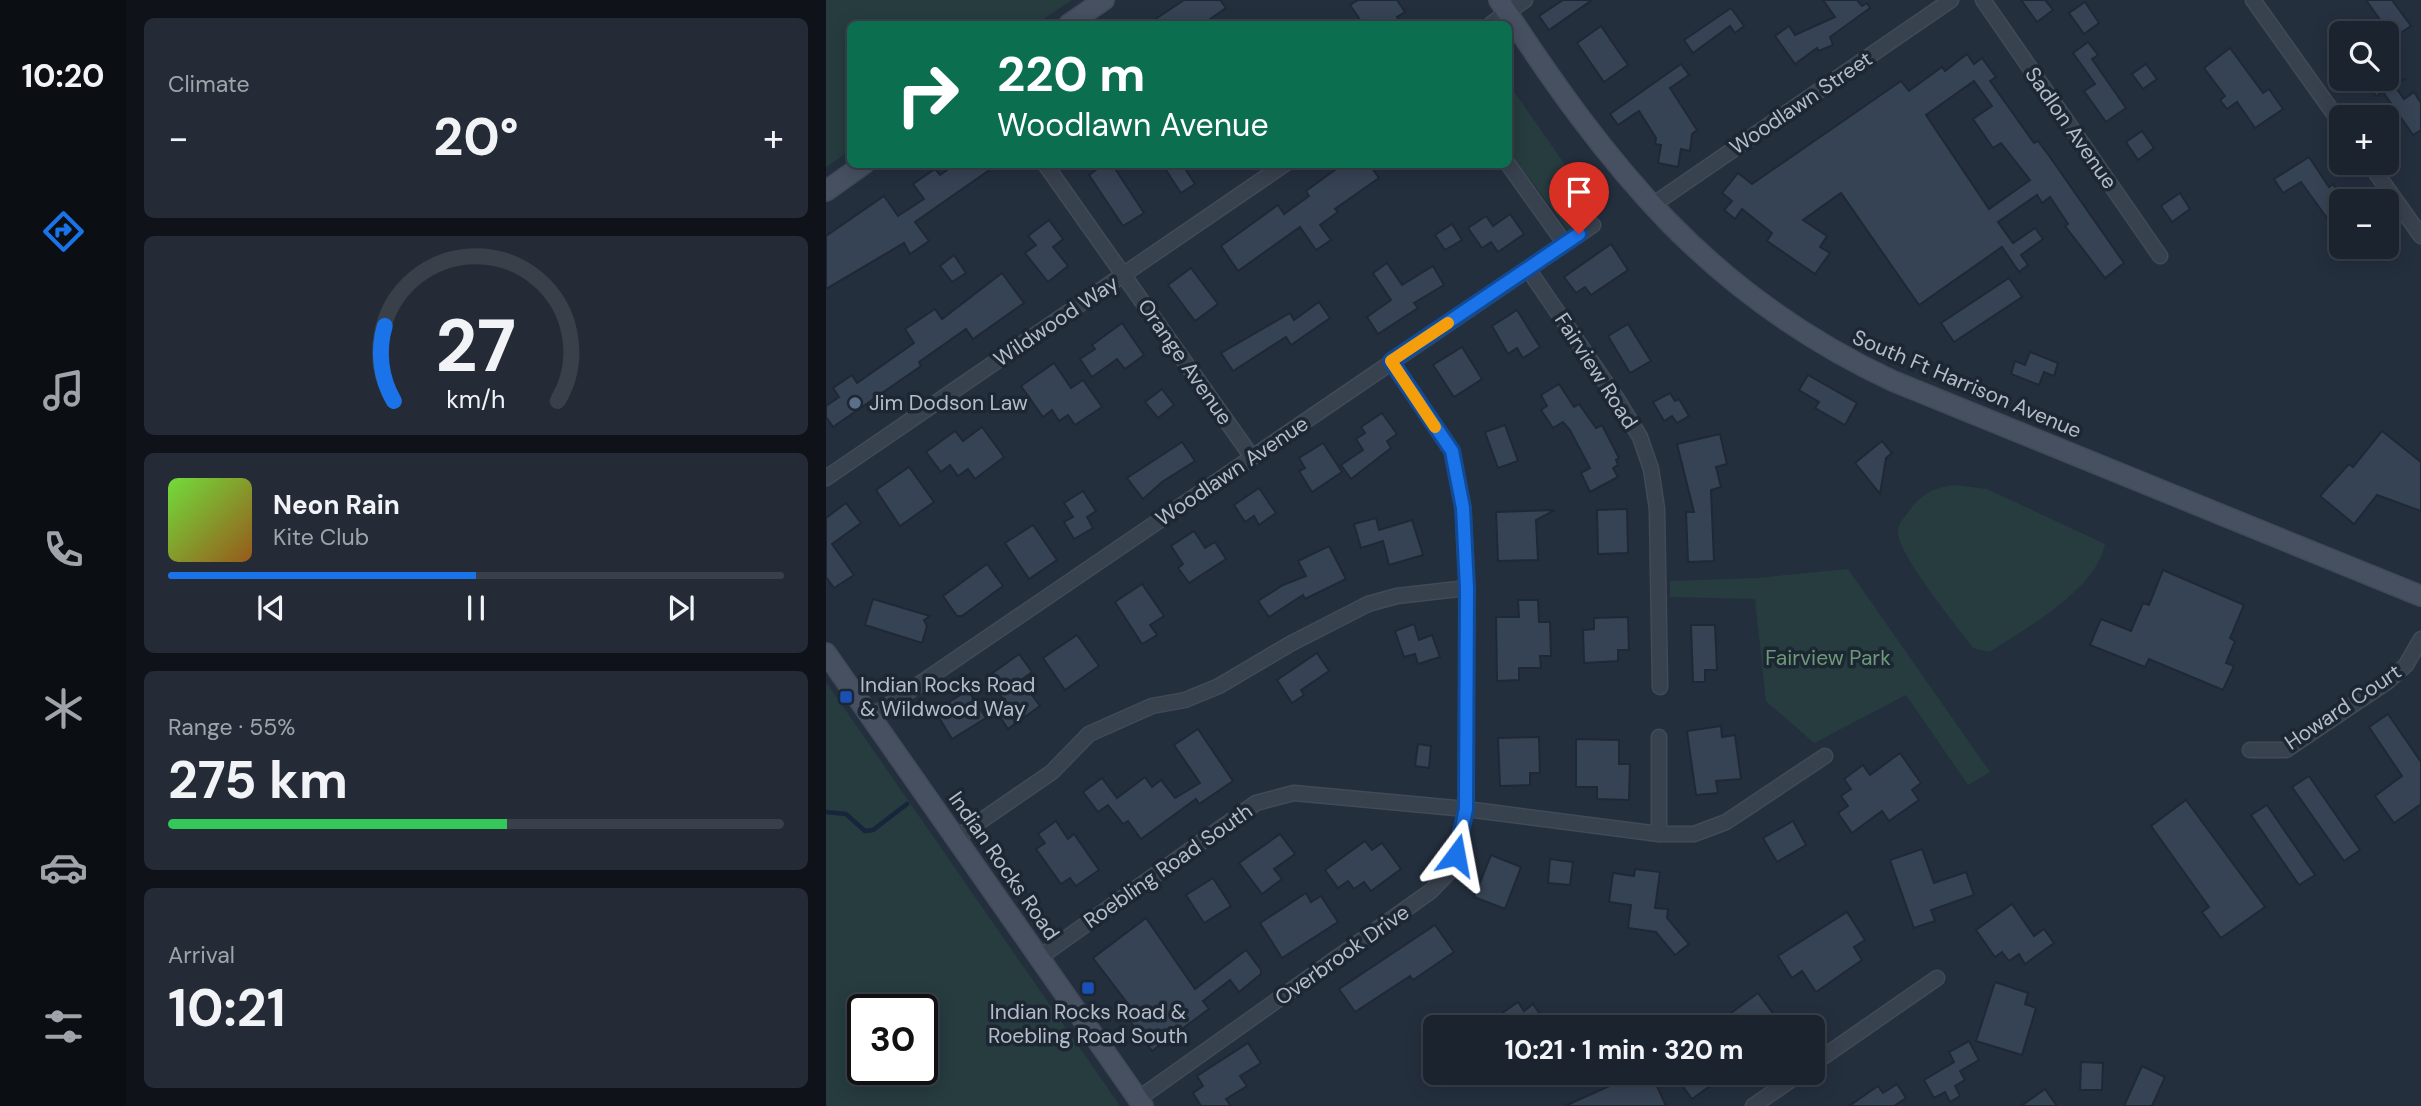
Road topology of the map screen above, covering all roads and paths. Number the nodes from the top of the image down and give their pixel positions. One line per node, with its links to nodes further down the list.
1 (1104, 0): 7 (main road)
2 (1525, 0): 6 (street)
3 (1951, 0): 16 (street, Woodlawn Street)
4 (1983, 0): 20 (street, Sadlon Avenue)
5 (2253, 0): 9 (street)
6 (1503, 6): 8 (street); 16 (main road, South Ft Harrison Avenue)
7 (1073, 21)
8 (1493, 21)
9 (2329, 107)
10 (858, 168): 15 (main road)
11 (1048, 168): 22 (street, Orange Avenue)
12 (1279, 168): 22 (street, Wildwood Way)
13 (1511, 168): 19 (street)
14 (2378, 175): 18 (street)
15 (826, 191)
16 (1651, 206): 27 (main road, South Ft Harrison Avenue)
17 (1593, 225): 19 (street, Woodlawn Avenue)
18 (2421, 236)
19 (1565, 244): 21 (street, Woodlawn Avenue)
20 (2160, 256)
21 (1528, 269): 23 (street, Woodlawn Avenue); 30 (street, Fairview Road)
22 (1124, 275): 24 (street, Orange Avenue); 25 (street, Wildwood Way)
23 (1391, 361): 24 (street, Woodlawn Avenue); 26 (street, Overbrook Drive)
24 (1252, 457): 31 (street, Woodlawn Avenue)
25 (826, 478)
26 (1467, 588): 35 (street, Overbrook Drive); 37 (street)
27 (2421, 596)
28 (2421, 639): 33 (street, Howard Court)
29 (826, 653): 31 (main road, Indian Rocks Road)
30 (1660, 687)
31 (871, 717): 37 (main road, Indian Rocks Road)
32 (1659, 737): 36 (street)
33 (2250, 750)
34 (1825, 756): 36 (street, Roebling Road South)
35 (1466, 809): 36 (street, Roebling Road South); 38 (street, Roebling Road South); 42 (street, Overbrook Drive)
36 (1659, 834)
37 (956, 838): 38 (main road, Indian Rocks Road)
38 (1040, 957): 42 (main road, Indian Rocks Road)
39 (1937, 978): 40 (street)
40 (1825, 1056)
41 (1784, 1085): 43 (street)
42 (1140, 1102)
43 (1753, 1106)

